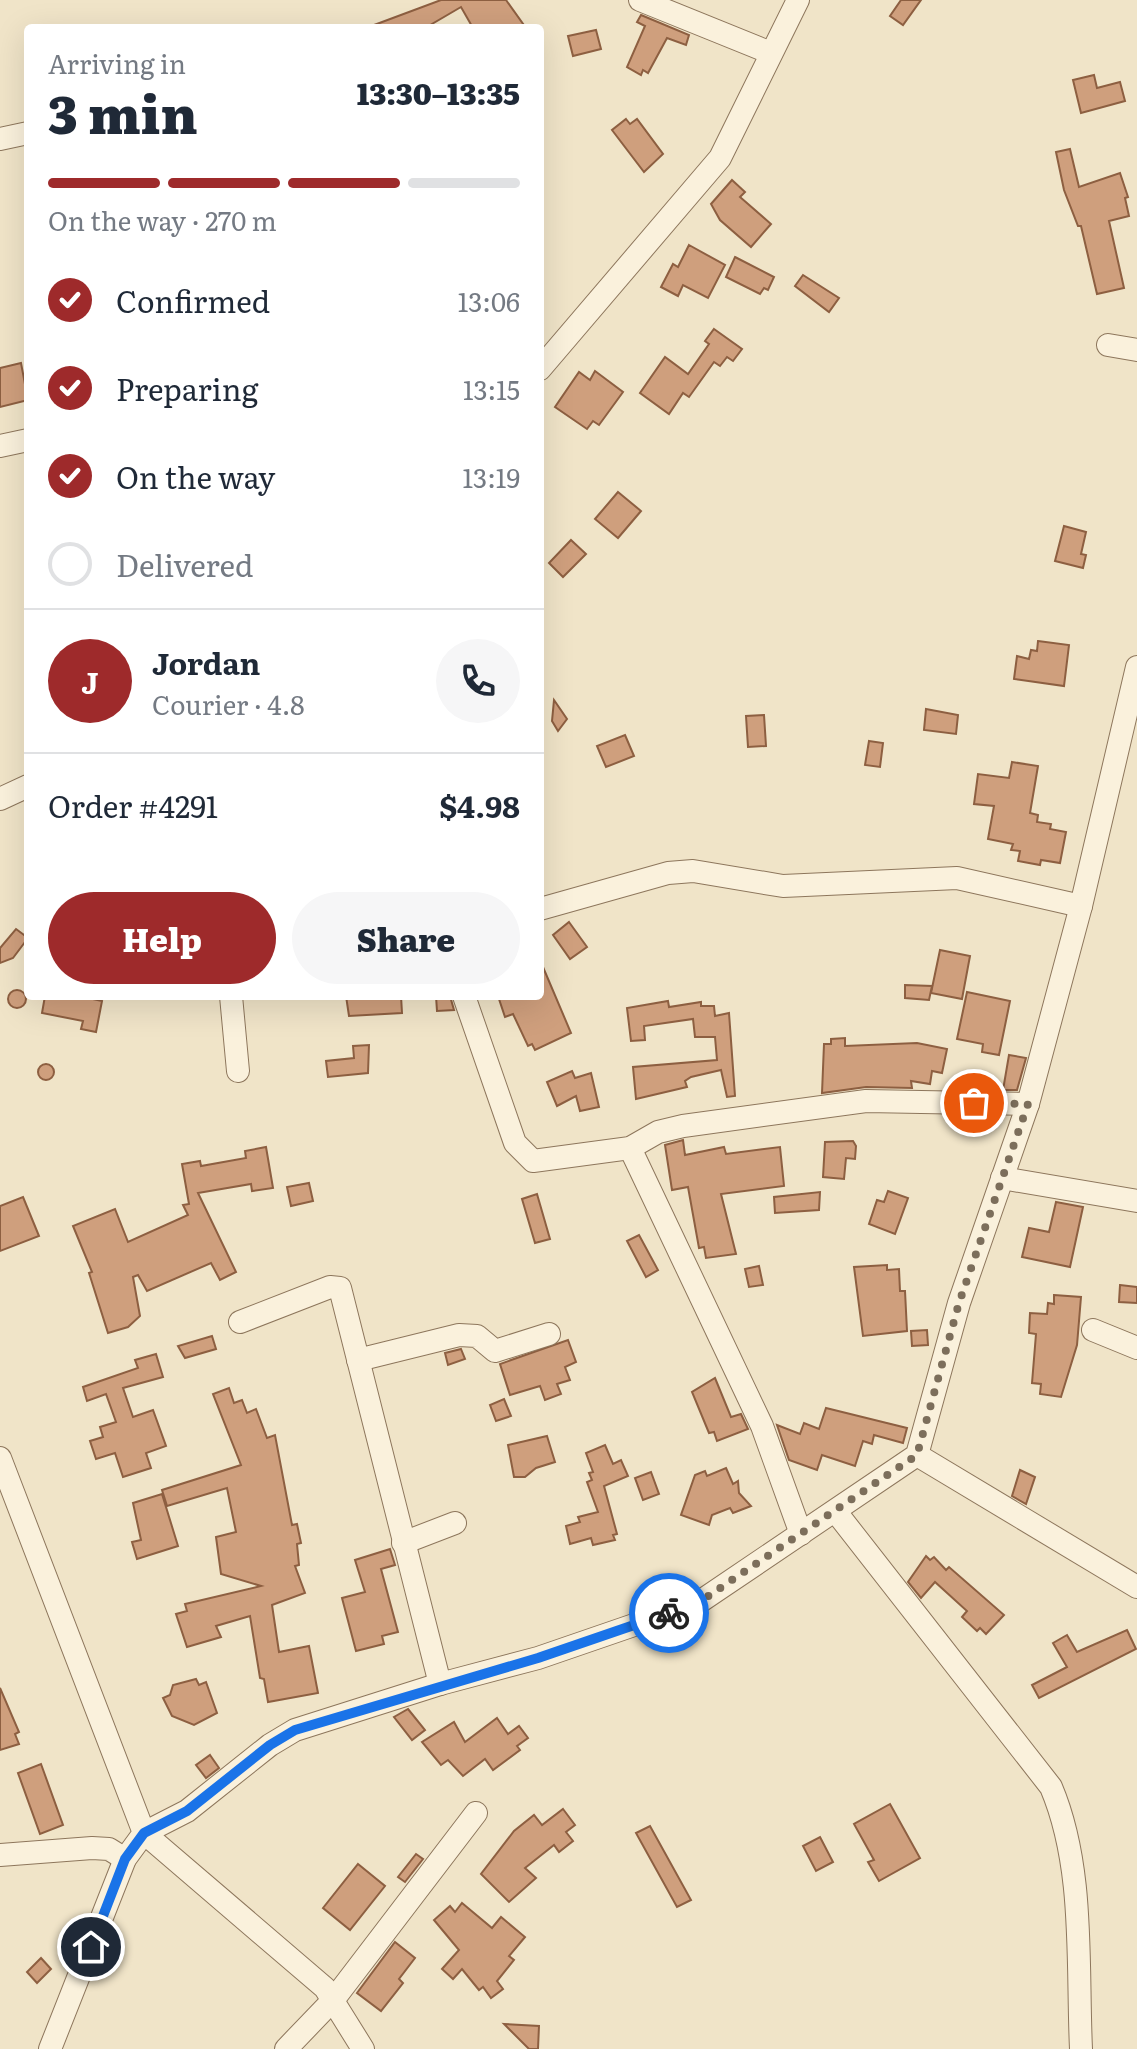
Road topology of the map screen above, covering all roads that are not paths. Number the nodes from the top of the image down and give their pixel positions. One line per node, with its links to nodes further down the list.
1 (640, 0): 3 (street)
2 (798, 0): 3 (street)
3 (771, 53): 8 (street)
4 (24, 134): 5 (street)
5 (0, 139)
6 (1108, 345): 7 (street)
7 (1137, 350)
8 (544, 364)
9 (24, 441): 10 (street)
10 (0, 446)
11 (1137, 667): 12 (street)
12 (1132, 721): 15 (street)
13 (24, 788): 14 (street)
14 (0, 799)
15 (1081, 906): 16 (street); 20 (street)
16 (544, 908)
17 (231, 1000): 19 (street)
18 (465, 1000): 21 (street)
19 (238, 1071)
20 (1028, 1104): 21 (street); 22 (street)
21 (630, 1148): 34 (street)
22 (1002, 1178): 23 (street); 29 (street)
23 (1137, 1201)
24 (240, 1322): 28 (street)
25 (1093, 1330): 27 (street)
26 (549, 1334): 28 (street)
27 (1137, 1348)
28 (358, 1360): 35 (street)
29 (917, 1455): 32 (street); 36 (street)
30 (0, 1458): 31 (street)
31 (6, 1488): 39 (street)
32 (836, 1512): 34 (street); 46 (street)
33 (455, 1523): 35 (street)
34 (801, 1534): 37 (street)
35 (403, 1543): 37 (street)
36 (1137, 1587)
37 (440, 1684): 39 (street)
38 (476, 1813): 42 (street)
39 (144, 1833): 41 (street); 42 (street)
40 (0, 1855): 41 (street)
41 (125, 1859): 43 (street)
42 (334, 1999): 44 (street); 45 (street)
43 (50, 2049)
44 (286, 2049)
45 (363, 2049)
46 (1081, 2049)

